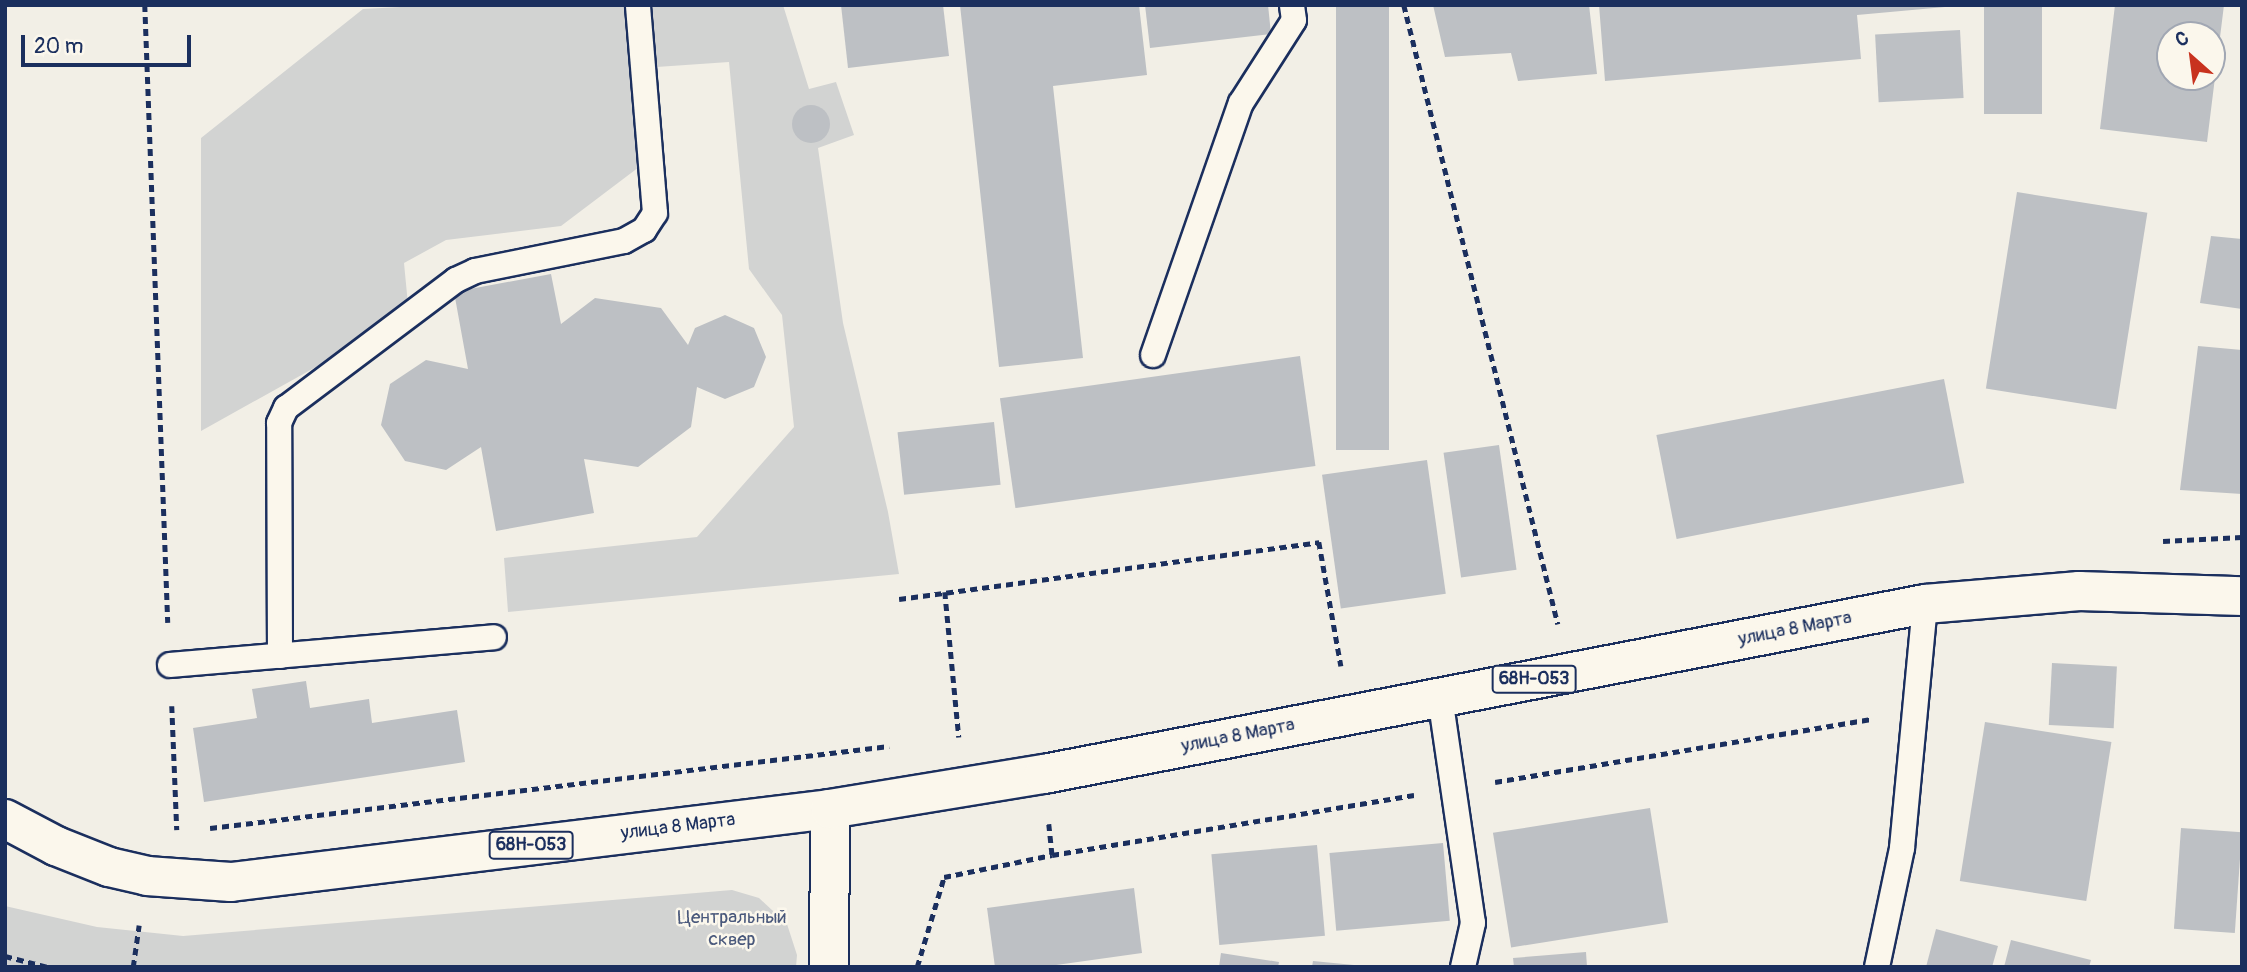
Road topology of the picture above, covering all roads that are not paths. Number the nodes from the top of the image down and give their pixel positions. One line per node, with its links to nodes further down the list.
1 (638, 5): 7 (lane)
2 (1292, 5): 3 (lane)
3 (1153, 355)
4 (2242, 596): 5 (main road, улица 8 Марта / 68Н-053)
5 (1924, 604): 9 (main road, улица 8 Марта / 68Н-053); 14 (lane)
6 (494, 637): 7 (lane)
7 (280, 656): 8 (lane)
8 (170, 665)
9 (1440, 697): 10 (main road, улица 8 Марта / 68Н-053); 13 (lane)
10 (830, 809): 11 (main road, улица 8 Марта / 68Н-053); 12 (main road)
11 (5, 819)
12 (830, 967)
13 (1463, 967)
14 (1877, 967)

